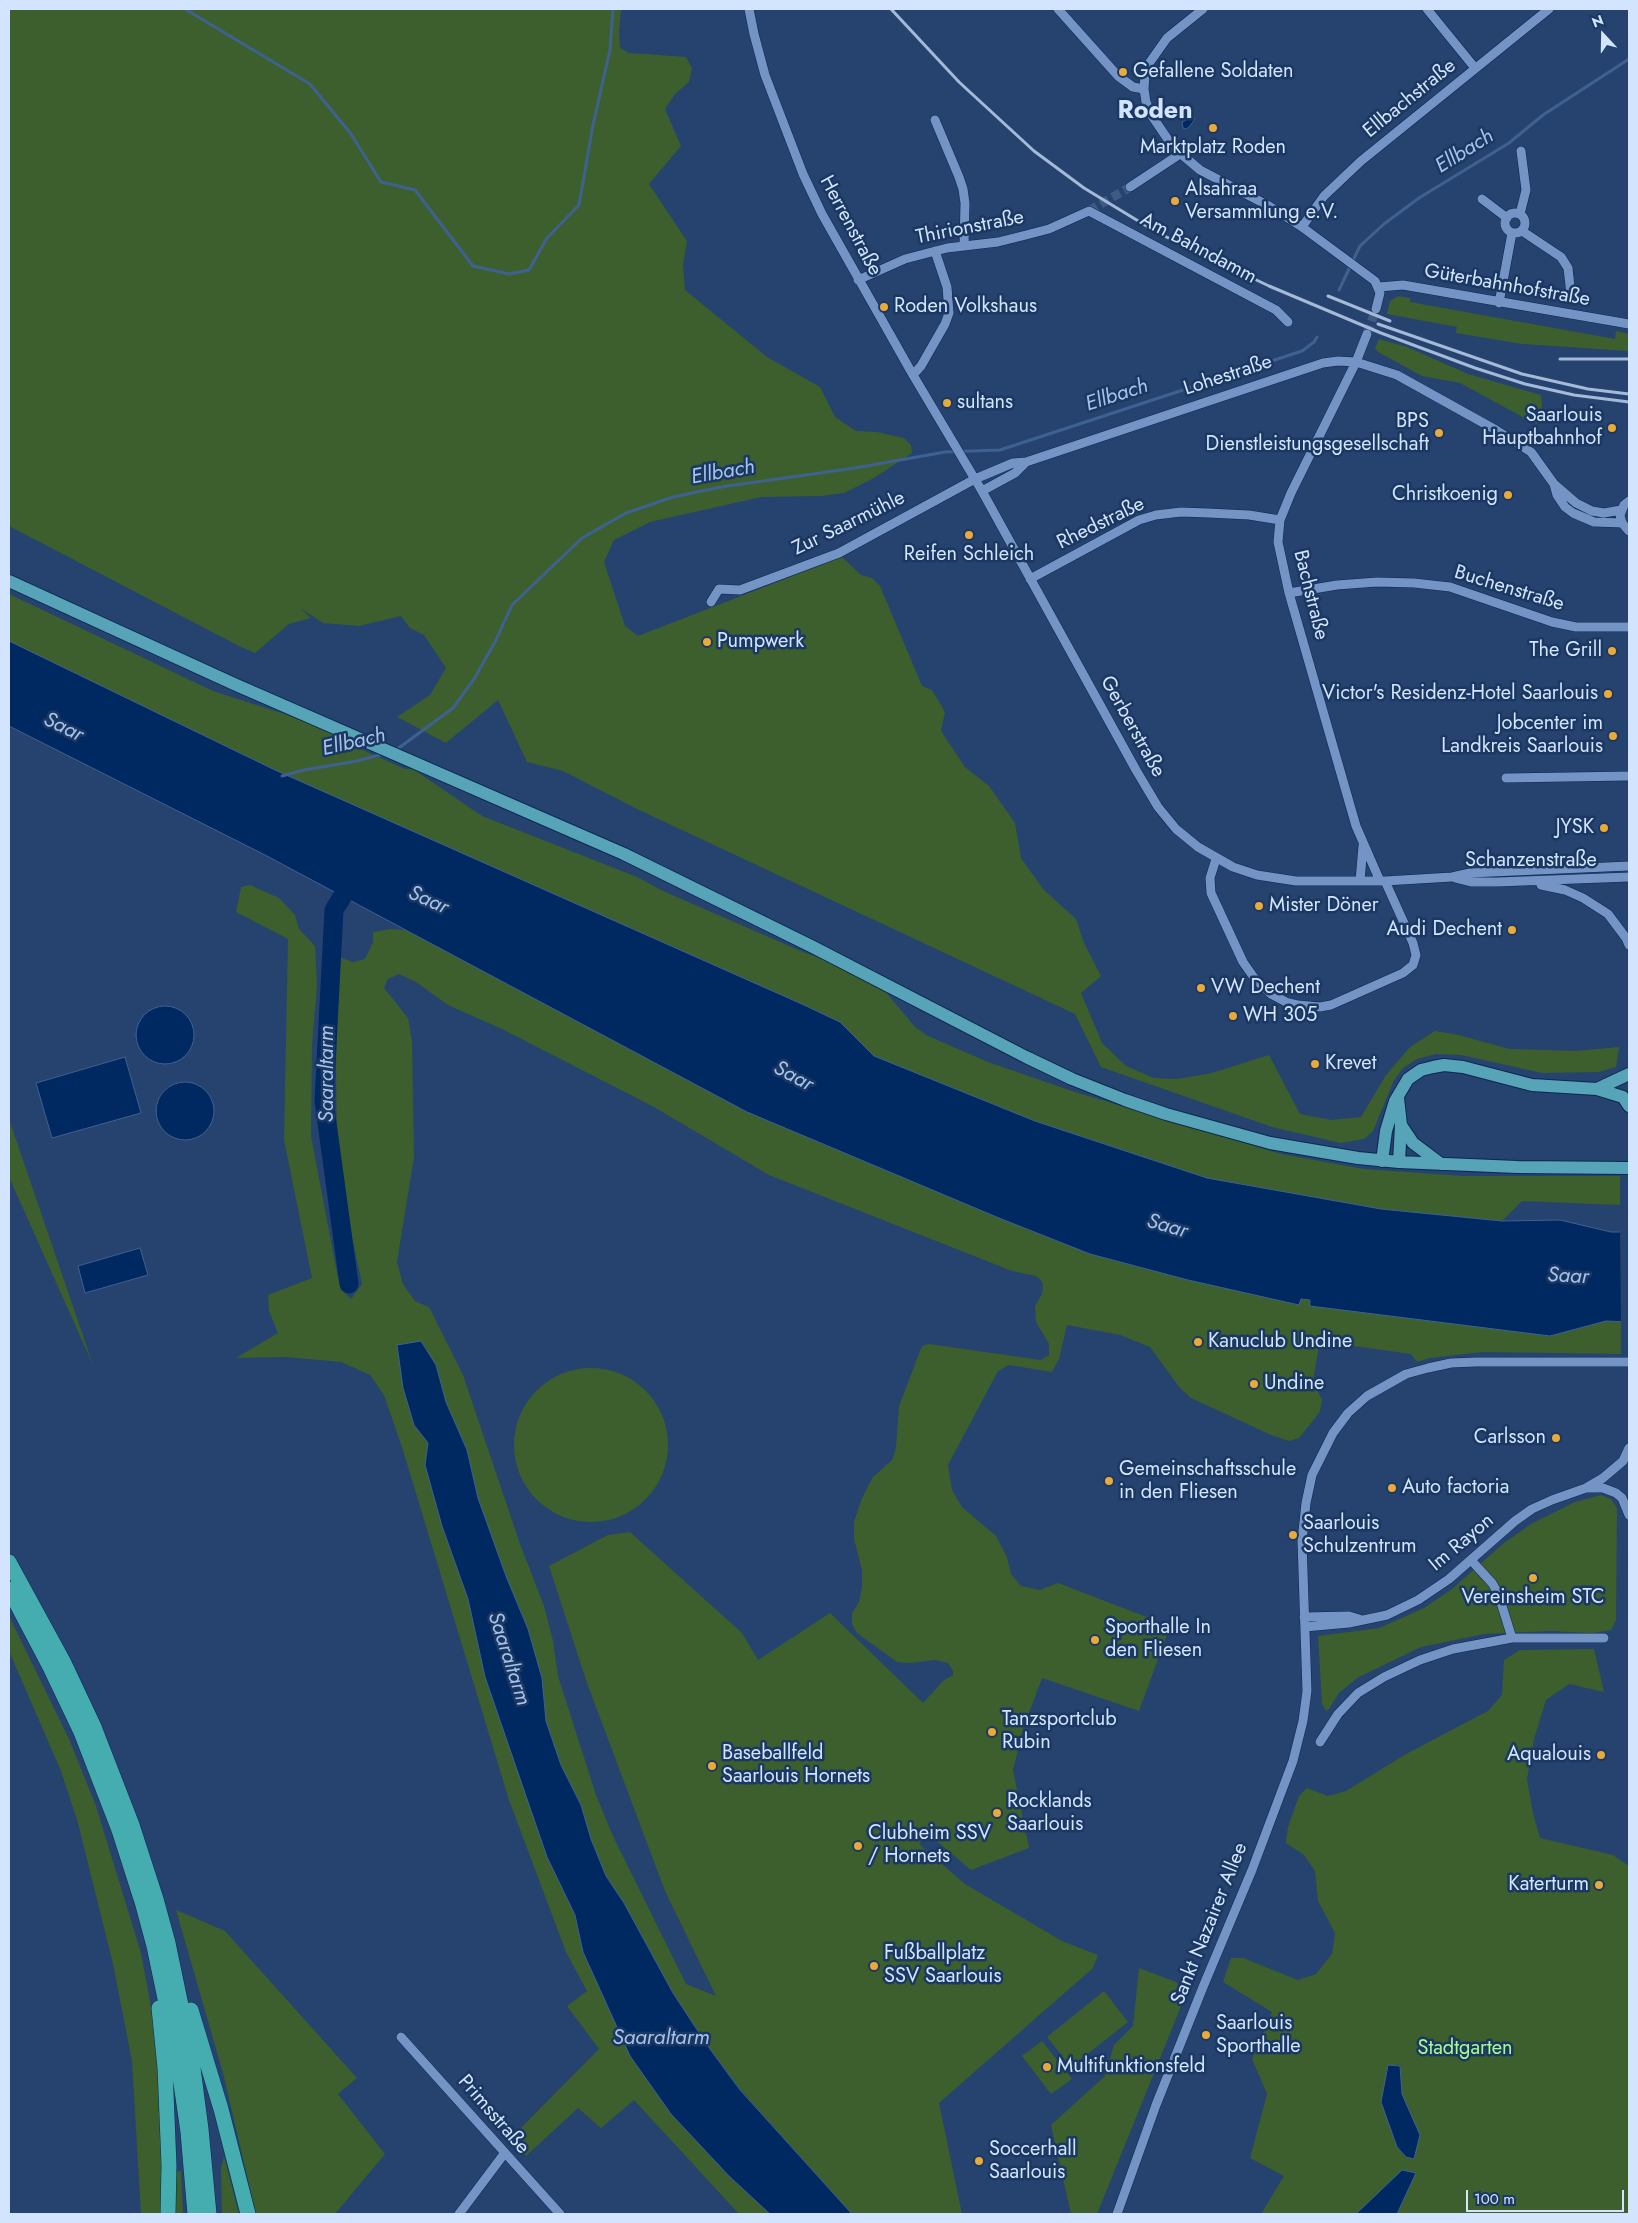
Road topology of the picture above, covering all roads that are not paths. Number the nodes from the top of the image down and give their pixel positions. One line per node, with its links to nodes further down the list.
1 (750, 9): 20 (street, Herrenstraße)
2 (1058, 9): 7 (street)
3 (1203, 9): 7 (street)
4 (1427, 9): 6 (street)
5 (1550, 9): 6 (street, Ellbachstraße)
6 (1475, 68): 16 (street, Ellbachstraße)
7 (1144, 89): 10 (street)
8 (935, 120): 18 (street)
9 (1521, 151): 14 (street)
10 (1180, 154): 11 (street); 16 (street)
11 (1130, 187)
12 (1482, 199): 15 (street)
13 (1089, 211): 18 (street, Thirionstraße); 25 (street, Am Bahndamm)
14 (1520, 214): 15 (street); 17 (street)
15 (1507, 218): 17 (street)
16 (1302, 227): 21 (street)
17 (1517, 232): 22 (street); 23 (street)
18 (964, 246): 19 (street, Thirionstraße)
19 (935, 251): 20 (street, Thirionstraße); 29 (street)
20 (858, 280): 29 (street, Herrenstraße)
21 (1379, 287): 23 (street, Güterbahnhofstraße); 24 (street)
22 (1571, 295)
23 (1498, 302): 26 (street, Güterbahnhofstraße)
24 (1376, 309)
25 (1288, 322)
26 (1629, 324)
27 (1367, 334): 28 (street, Bachstraße)
28 (1356, 362): 31 (street, Lohestraße); 33 (street); 37 (street, Bachstraße)
29 (913, 375): 30 (street, Herrenstraße)
30 (954, 444): 32 (street, Gerberstraße)
31 (1026, 462): 32 (street, Lohestraße); 34 (street, Lohestraße)
32 (975, 479): 34 (street, Gerberstraße); 43 (street, Zur Saarmühle)
33 (1553, 482): 36 (street); 38 (street)
34 (982, 491): 40 (street, Gerberstraße)
35 (1629, 501): 36 (street)
36 (1621, 510): 38 (street)
37 (1280, 520): 40 (street, Rhedstraße); 42 (street, Bachstraße)
38 (1622, 523): 39 (street)
39 (1629, 531)
40 (1030, 579): 48 (street, Gerberstraße)
41 (9, 581): 61 (main road)
42 (1289, 593): 44 (street, Buchenstraße); 47 (street, Bachstraße)
43 (711, 602)
44 (1629, 627)
45 (1629, 776): 46 (street)
46 (1506, 778)
47 (1363, 846): 52 (street, Bachstraße); 53 (street, Bachstraße)
48 (1216, 859): 52 (street, Gerberstraße); 53 (street, Bachstraße)
49 (1629, 866): 50 (street, Schanzenstraße)
50 (1452, 877): 53 (street, Schanzenstraße); 54 (street, Schanzenstraße)
51 (1629, 877): 54 (street, Schanzenstraße)
52 (1360, 881): 53 (street, Gerberstraße)
53 (1382, 881)
54 (1529, 882): 55 (street)
55 (1629, 945)
56 (1629, 1074): 57 (main road)
57 (1597, 1089): 58 (main road); 59 (main road)
58 (1398, 1095): 60 (main road); 61 (main road)
59 (1629, 1106)
60 (1401, 1125): 62 (main road); 63 (main road)
61 (1382, 1161): 62 (main road)
62 (1399, 1162): 63 (main road)
63 (1441, 1164): 64 (main road)
64 (1629, 1168)
65 (1629, 1362): 73 (street, Sankt Nazairer Allee)
66 (1629, 1448): 67 (street, Im Rayon)
67 (1586, 1488): 68 (street, Im Rayon); 69 (street, Im Rayon)
68 (1629, 1515)
69 (1471, 1560): 72 (street, Im Rayon); 75 (street)
70 (9, 1562): 80 (highway)
71 (9, 1589): 79 (highway)
72 (1359, 1619): 73 (street, Im Rayon); 74 (street, Im Rayon)
73 (1305, 1622): 74 (street, Im Rayon); 77 (street, Sankt Nazairer Allee)
74 (1333, 1624): 77 (street, Im Rayon)
75 (1512, 1638): 76 (street); 78 (street)
76 (1604, 1638)
77 (1306, 1640): 89 (street, Sankt Nazairer Allee)
78 (1320, 1742)
79 (142, 1905): 83 (highway); 84 (highway)
80 (168, 1943): 85 (highway); 86 (highway)
81 (401, 2037): 82 (street, Primsstraße)
82 (504, 2154): 87 (street); 88 (street, Primsstraße)
83 (168, 2214)
84 (195, 2214)
85 (209, 2214)
86 (248, 2214)
87 (459, 2214)
88 (560, 2214)
89 (1117, 2214)

